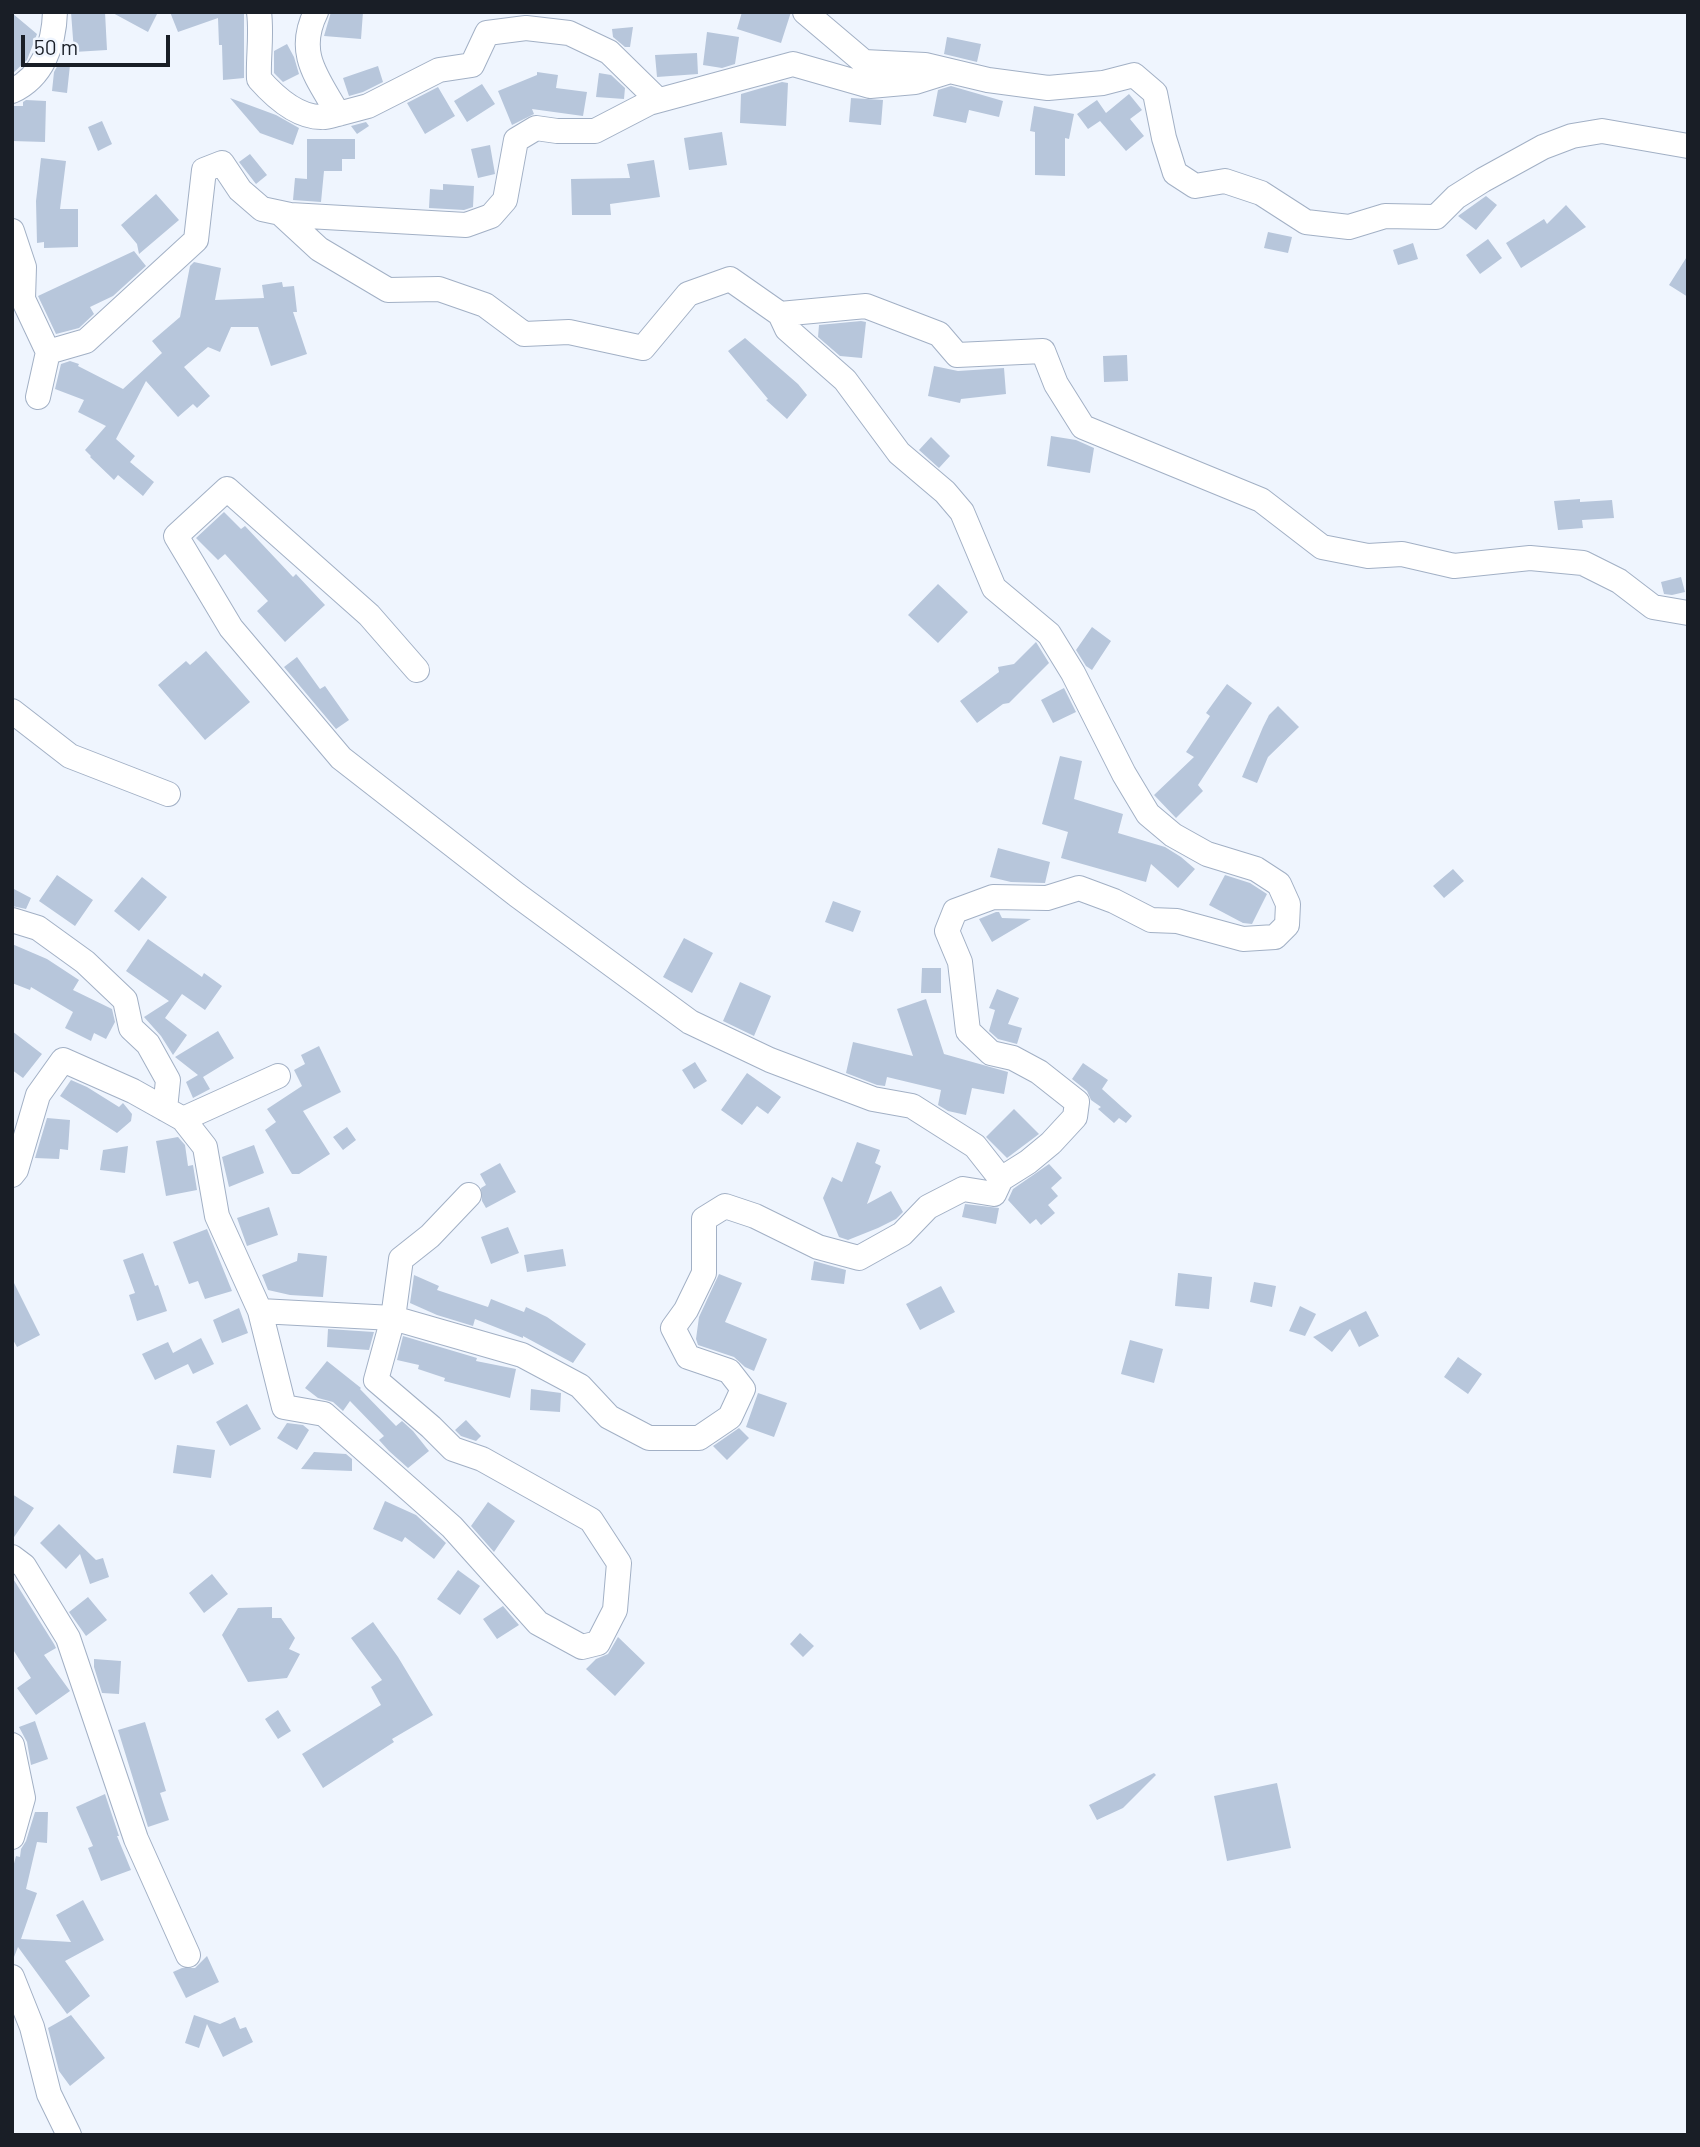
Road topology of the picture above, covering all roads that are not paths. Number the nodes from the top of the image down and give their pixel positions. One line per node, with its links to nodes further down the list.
1 (55, 12): 6 (street)
2 (259, 12): 8 (street)
3 (316, 12): 8 (street)
4 (805, 12): 5 (street)
5 (950, 71): 7 (street); 9 (street)
6 (12, 91)
7 (658, 100): 8 (street); 10 (street)
8 (338, 114)
9 (1688, 146)
10 (280, 213): 12 (street); 13 (street)
11 (12, 231): 13 (street)
12 (780, 314): 15 (street); 23 (street)
13 (48, 352): 14 (street)
14 (38, 397)
15 (1688, 613)
16 (417, 670): 23 (street)
17 (12, 711): 18 (street)
18 (168, 793)
19 (12, 920): 21 (street)
20 (278, 1076): 21 (street)
21 (174, 1114): 22 (street); 25 (street)
22 (12, 1175)
23 (1001, 1179): 26 (street)
24 (469, 1195): 26 (street)
25 (260, 1311): 26 (street); 26 (street)
26 (393, 1318)
27 (12, 1557): 30 (street)
28 (12, 1745): 29 (street)
29 (12, 1837)
30 (188, 1955)
31 (12, 1977): 32 (street)
32 (69, 2135)

